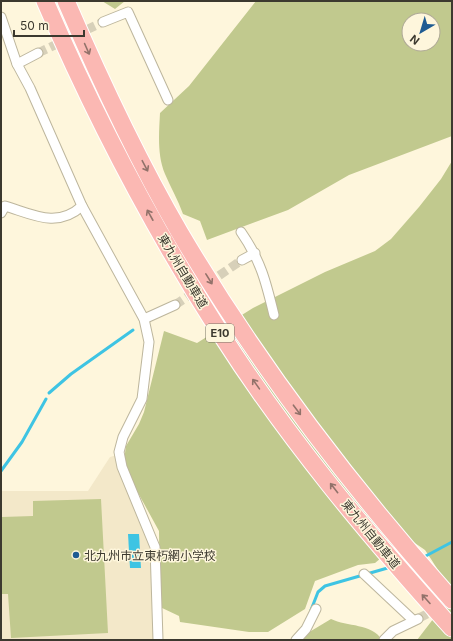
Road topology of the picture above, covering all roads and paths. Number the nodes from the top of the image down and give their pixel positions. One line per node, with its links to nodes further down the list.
1 (45, 1): 19 (highway, 東九州自動車道 / E10, one-way to 1)
2 (66, 1): 17 (highway, 東九州自動車道 / E10, one-way to 17)
3 (1, 17): 6 (street)
4 (103, 22): 7 (street)
5 (38, 53): 6 (street)
6 (17, 64): 8 (street)
7 (168, 100)
8 (82, 206): 9 (street); 15 (street)
9 (1, 213)
10 (241, 232): 11 (street)
11 (255, 254): 12 (street); 14 (street)
12 (242, 260)
13 (175, 305): 15 (street)
14 (274, 315)
15 (144, 319): 20 (street)
16 (364, 574): 22 (street)
17 (452, 600)
18 (316, 608): 21 (street)
19 (452, 628)
20 (158, 640)
21 (296, 640)
22 (384, 640)

